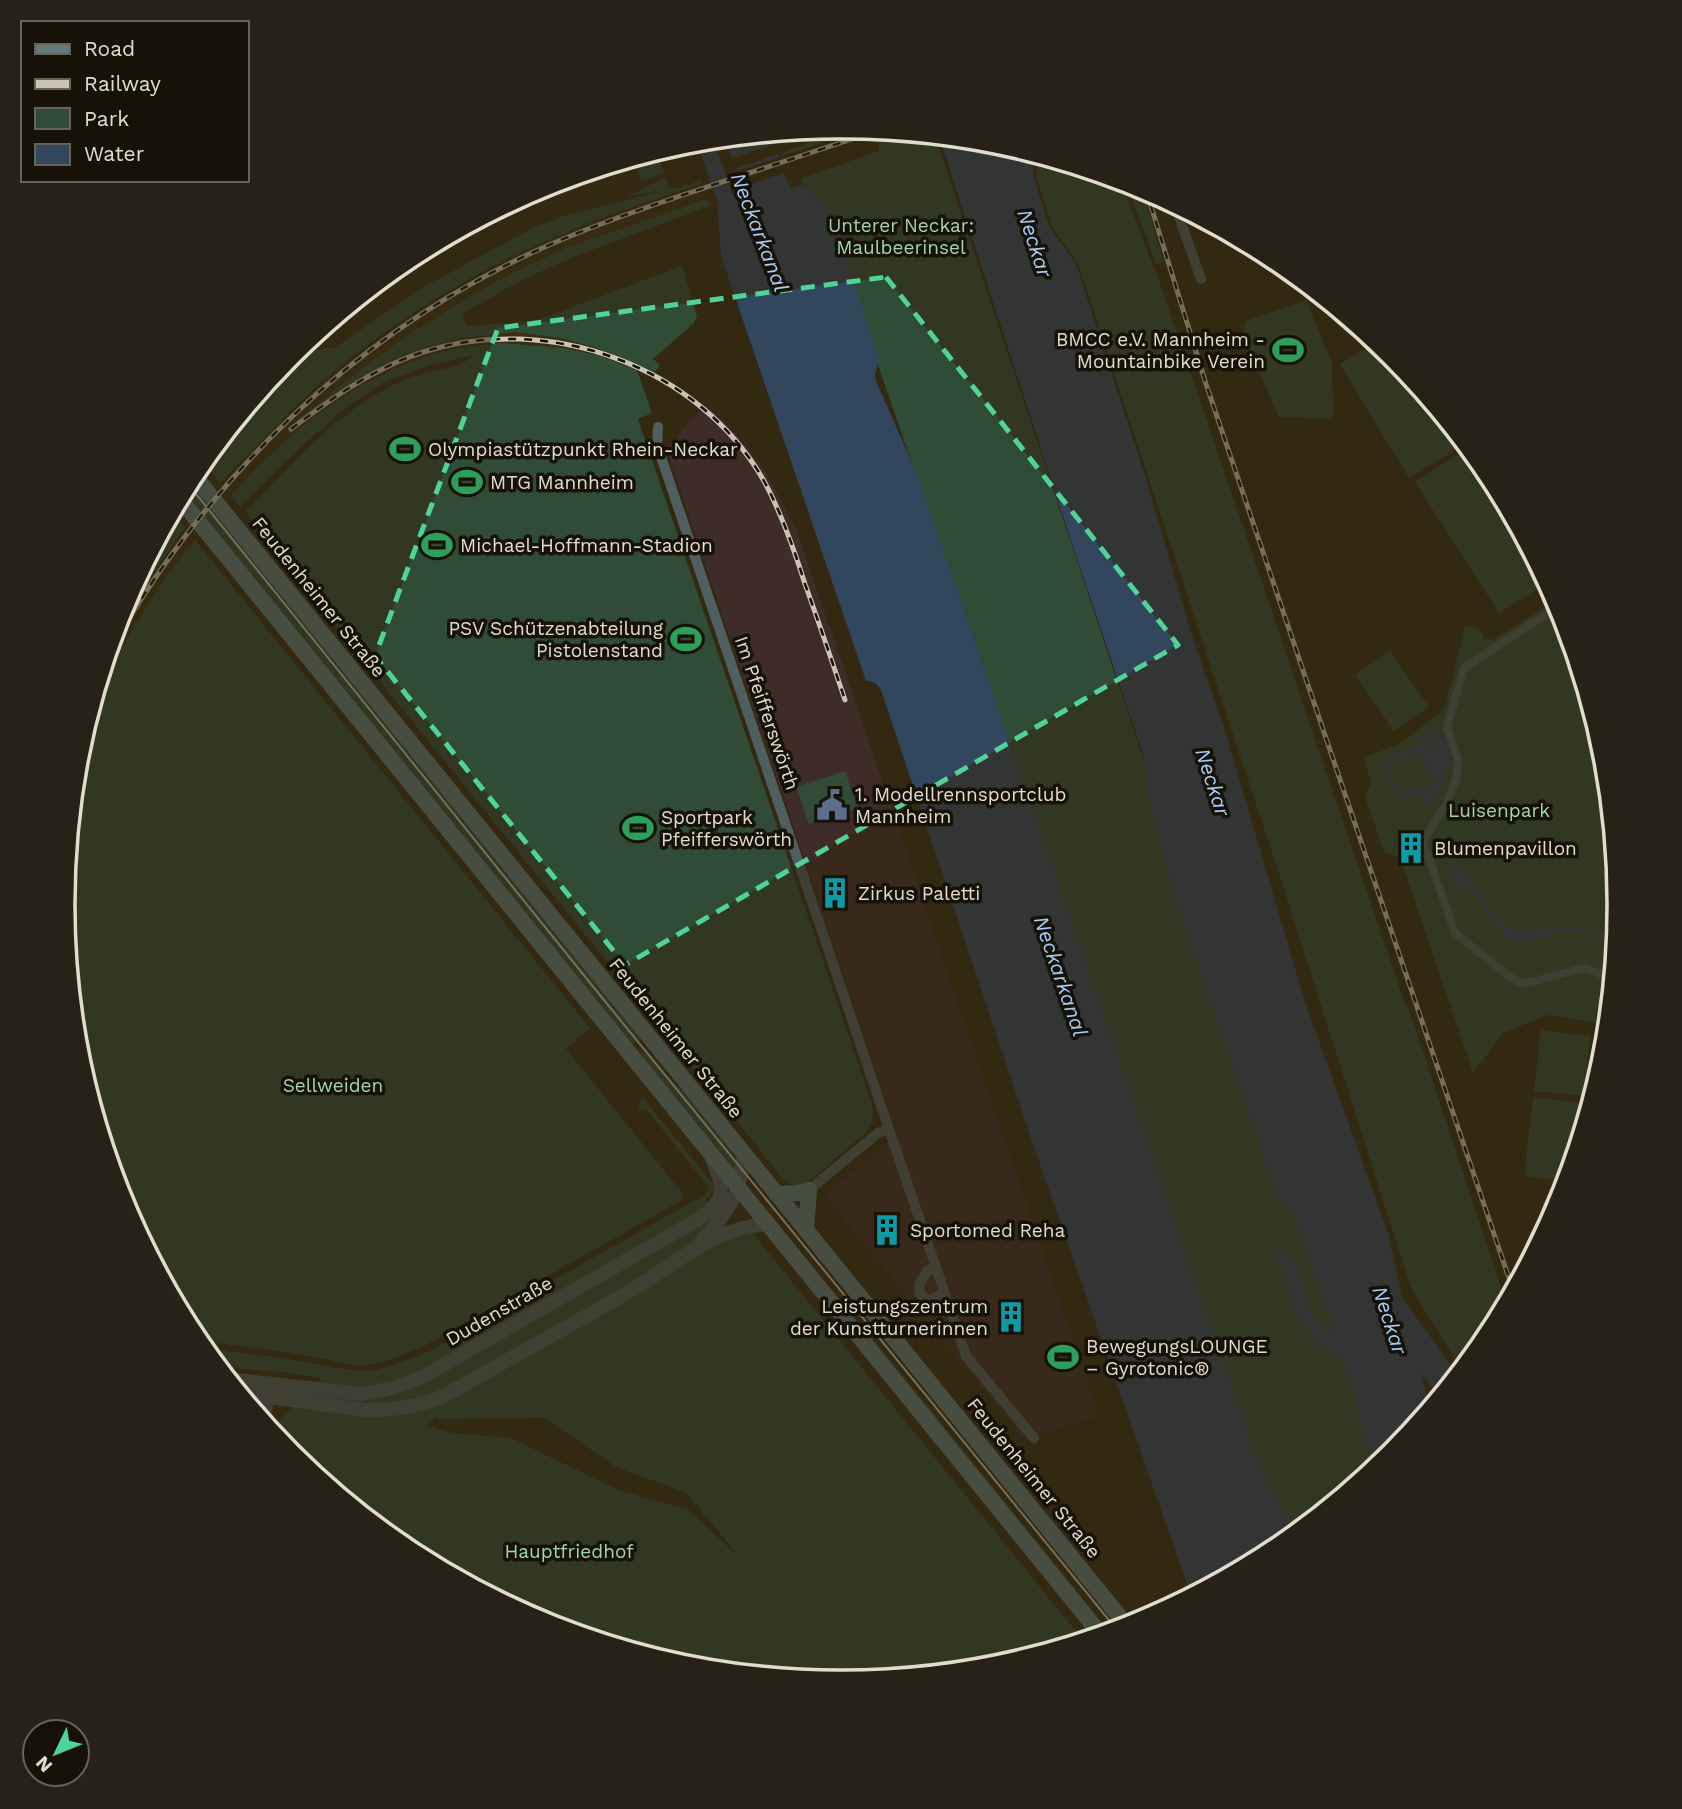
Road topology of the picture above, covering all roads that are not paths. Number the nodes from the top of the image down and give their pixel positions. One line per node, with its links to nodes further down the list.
1 (1179, 218): 2 (street)
2 (1201, 279)
3 (658, 427): 10 (street, Im Pfeifferswörth)
4 (201, 484): 8 (main road, Feudenheimer Straße)
5 (187, 507): 9 (main road)
6 (1549, 613): 7 (street)
7 (1603, 975)
8 (661, 1053): 9 (main road); 11 (main road, Feudenheimer Straße)
9 (632, 1056): 12 (main road)
10 (888, 1129): 14 (street); 19 (street, Im Pfeifferswörth)
11 (743, 1152): 13 (street); 15 (main road, Feudenheimer Straße)
12 (710, 1153): 13 (main road); 24 (street, Dudenstraße)
13 (738, 1188): 16 (main road); 18 (street, Dudenstraße)
14 (809, 1190): 15 (main road); 17 (main road)
15 (776, 1194): 17 (main road, Feudenheimer Straße)
16 (768, 1224): 18 (street, Dudenstraße); 22 (main road)
17 (806, 1230): 21 (main road, Feudenheimer Straße)
18 (696, 1249): 24 (street, Dudenstraße)
19 (935, 1268): 20 (street, Im Pfeifferswörth); 20 (street)
20 (943, 1292): 28 (street, Im Pfeifferswörth)
21 (869, 1309): 22 (main road); 29 (main road, Feudenheimer Straße)
22 (839, 1313): 30 (main road)
23 (245, 1385): 24 (street, Dudenstraße)
24 (264, 1392): 25 (street, Dudenstraße); 26 (street); 27 (street)
25 (251, 1393)
26 (259, 1402)
27 (264, 1408)
28 (1034, 1438)
29 (1120, 1617)
30 (1095, 1627)

